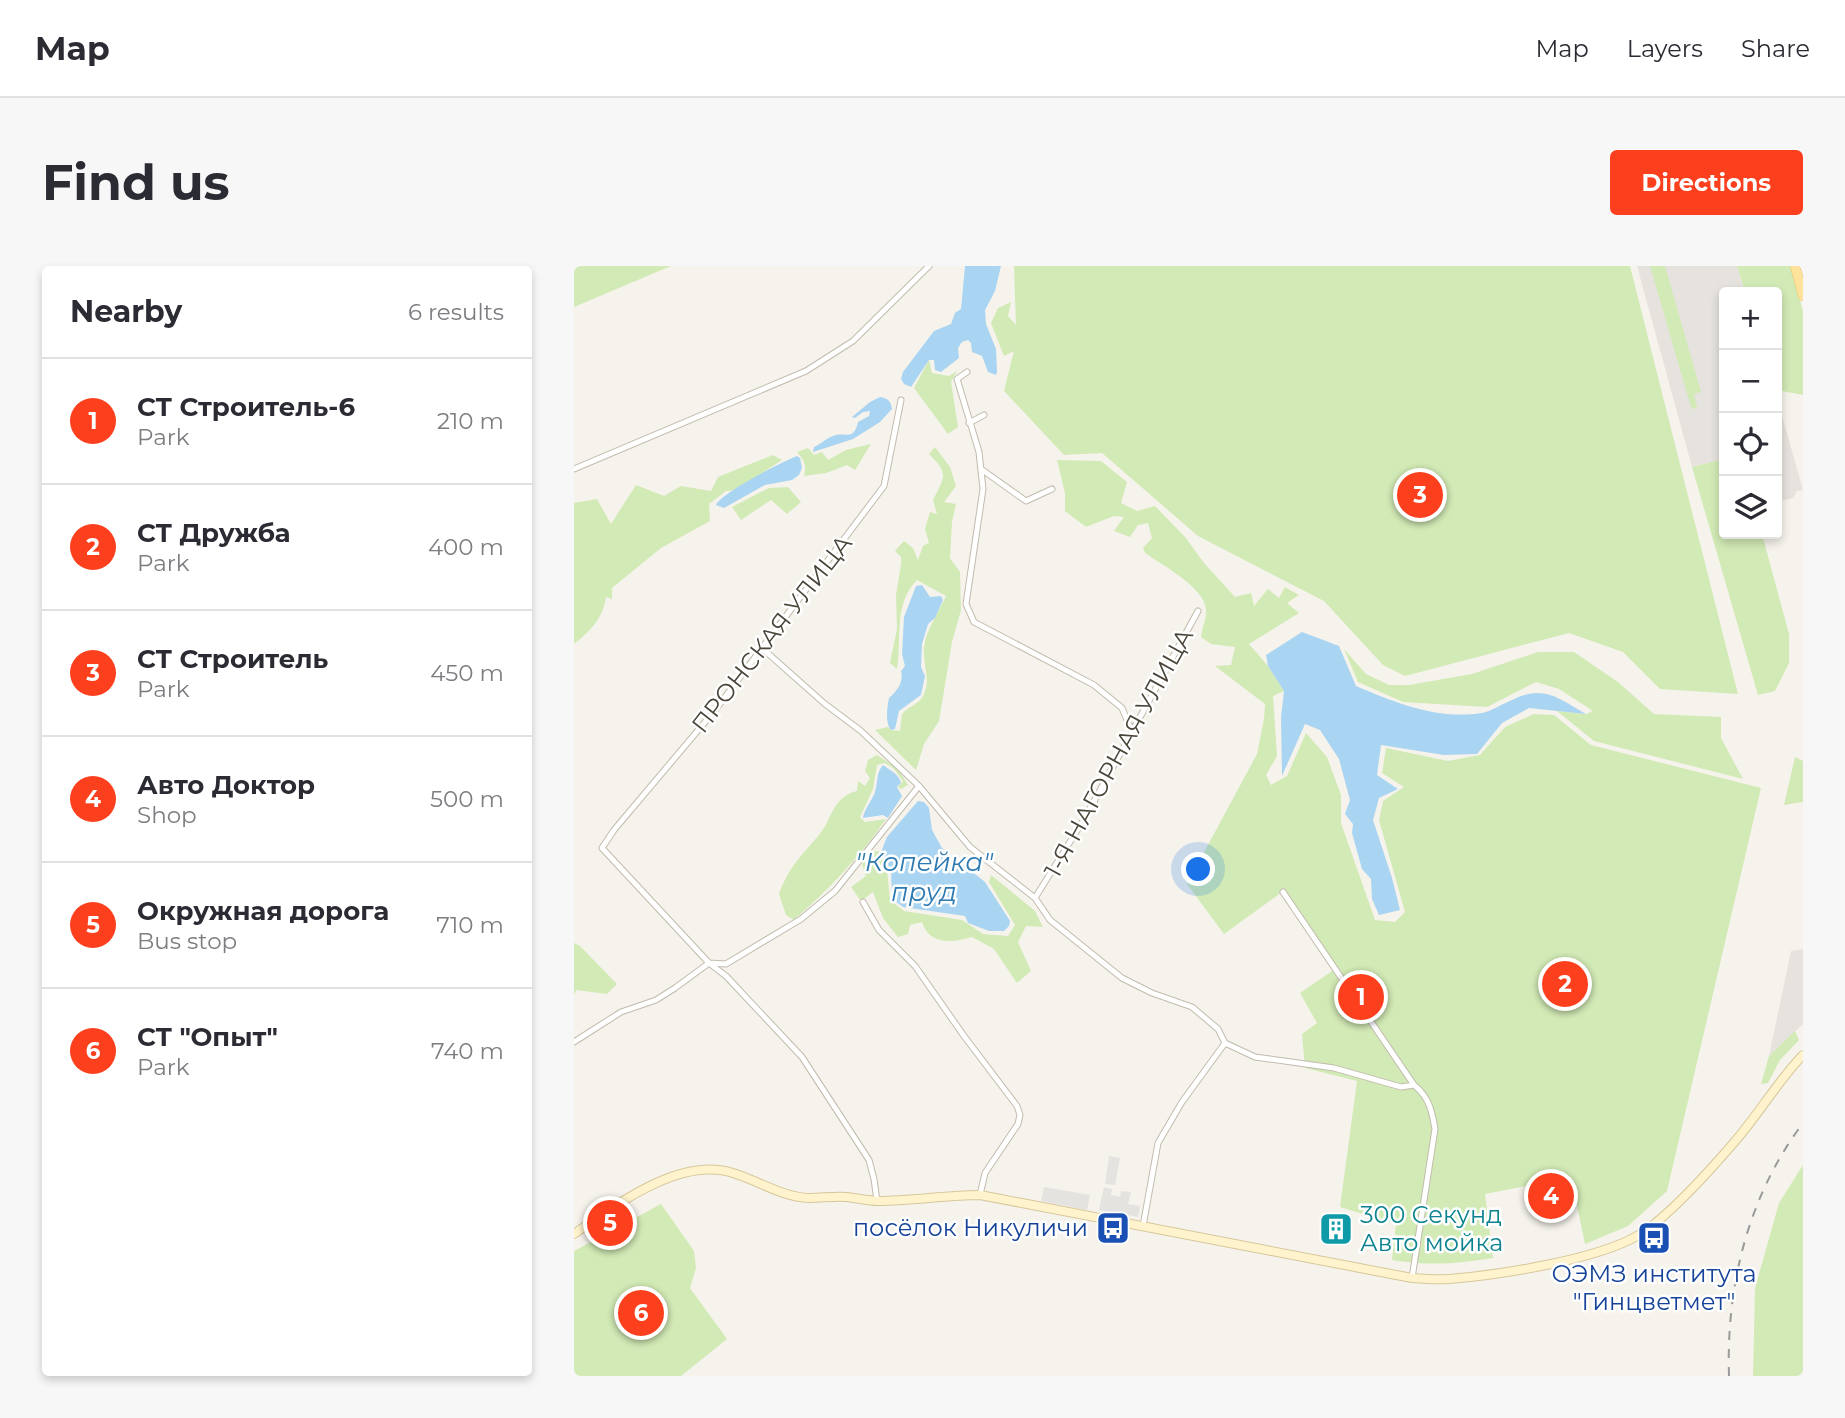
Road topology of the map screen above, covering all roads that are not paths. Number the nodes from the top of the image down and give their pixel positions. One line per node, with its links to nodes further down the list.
1 (929, 266): 8 (street)
2 (1796, 266): 3 (main road)
3 (1803, 296)
4 (967, 372): 7 (street)
5 (901, 400): 12 (street, ПРОНСКАЯ УЛИЦА)
6 (984, 415): 7 (street)
7 (970, 423): 9 (street)
8 (574, 469)
9 (980, 469): 10 (street); 13 (street)
10 (1052, 489)
11 (1198, 611): 13 (street, 1-Я НАГОРНАЯ УЛИЦА)
12 (763, 649): 14 (street, 1-Я НАГОРНАЯ УЛИЦА); 18 (street, ПРОНСКАЯ УЛИЦА)
13 (1132, 732): 16 (street, 1-Я НАГОРНАЯ УЛИЦА)
14 (919, 786): 16 (street, 1-Я НАГОРНАЯ УЛИЦА); 18 (street)
15 (1283, 892): 22 (street)
16 (1035, 898): 20 (street)
17 (863, 902): 23 (street)
18 (709, 963): 19 (street); 24 (street)
19 (574, 1042)
20 (1225, 1043): 22 (street); 25 (street)
21 (1803, 1055): 27 (street)
22 (1414, 1085): 27 (street)
23 (980, 1195): 24 (street); 25 (street)
24 (877, 1201): 26 (street)
25 (1143, 1226): 27 (street)
26 (574, 1234)
27 (1412, 1278)

